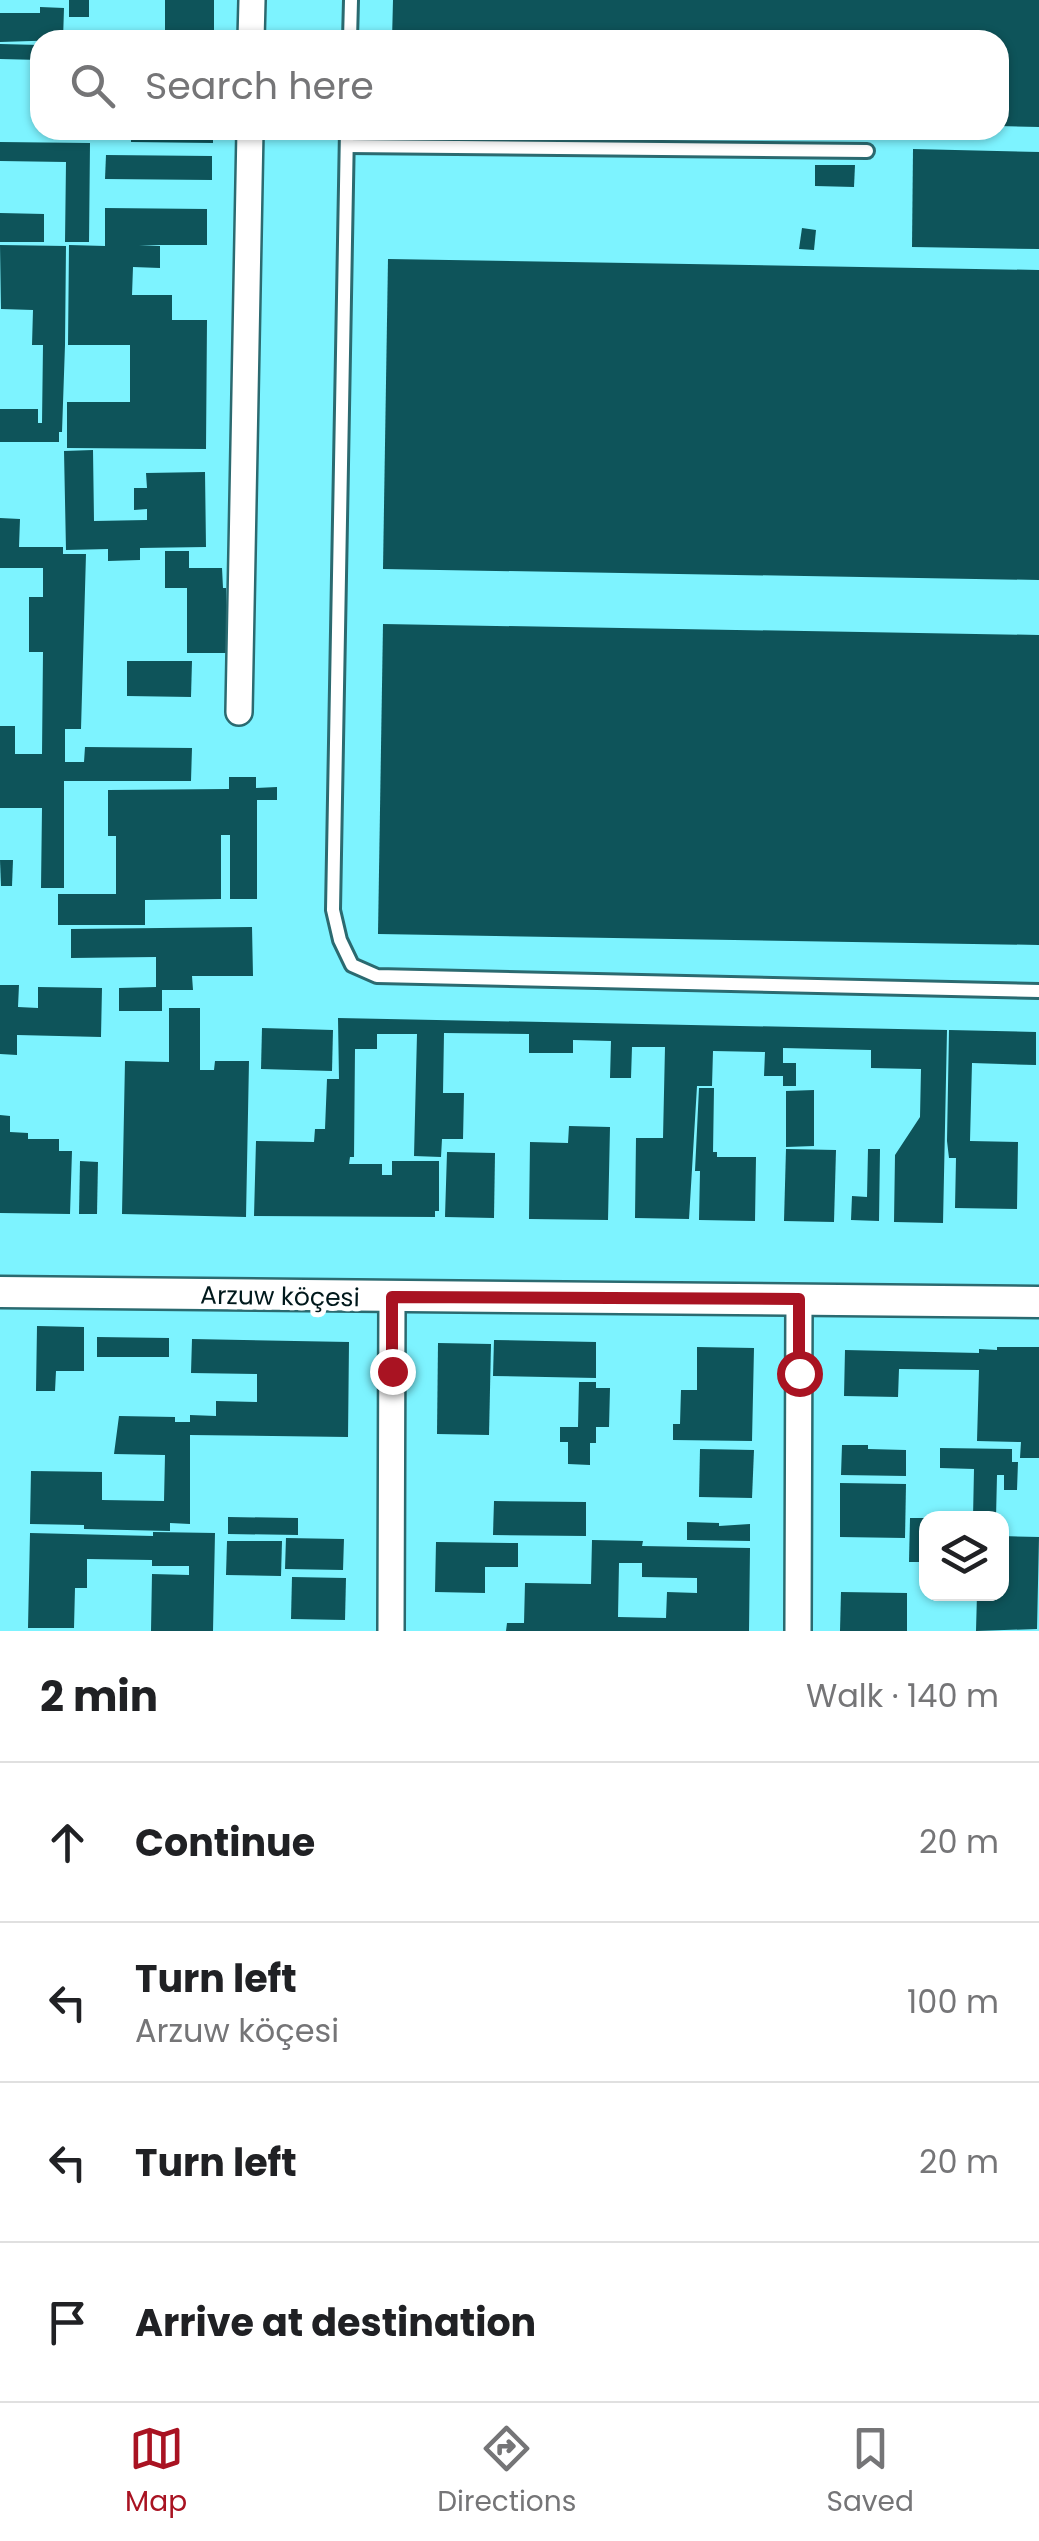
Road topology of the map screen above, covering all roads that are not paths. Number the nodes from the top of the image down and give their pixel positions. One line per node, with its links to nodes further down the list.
1 (252, 0): 3 (street)
2 (351, 0): 4 (lane)
3 (251, 30)
4 (350, 30)
5 (250, 140): 9 (street)
6 (346, 140): 7 (lane)
7 (346, 146): 8 (lane); 10 (lane)
8 (867, 151)
9 (239, 712)
10 (1039, 991)
11 (0, 1292): 12 (street, Arzuw köçesi)
12 (392, 1297): 13 (street, Arzuw köçesi); 15 (street)
13 (799, 1299): 14 (street, Arzuw köçesi); 16 (street)
14 (1039, 1302)
15 (391, 1631)
16 (798, 1631)

